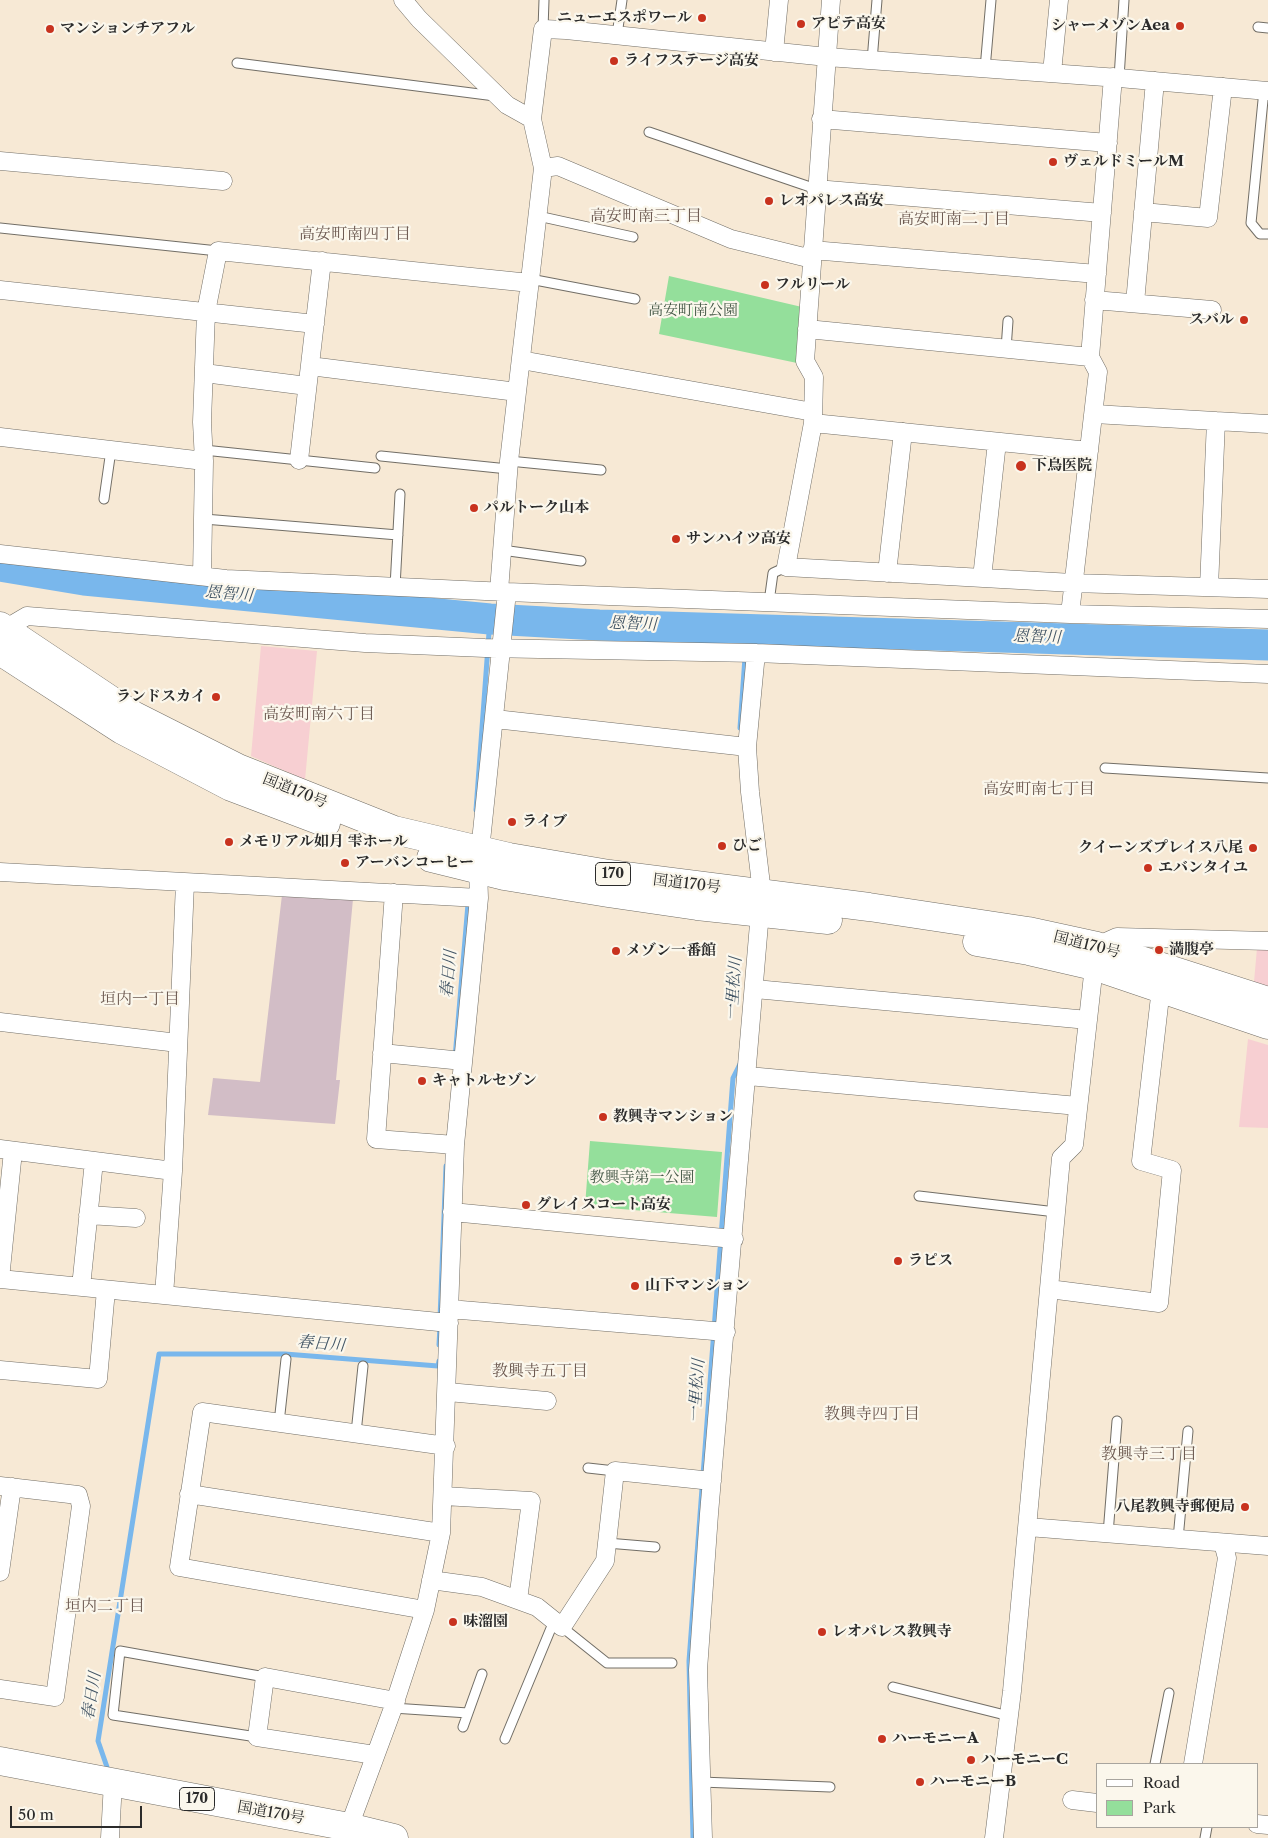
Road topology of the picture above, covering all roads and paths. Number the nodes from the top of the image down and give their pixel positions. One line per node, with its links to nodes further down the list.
1 (403, 0): 24 (street)
2 (544, 0): 12 (lane)
3 (622, 0): 13 (lane)
4 (779, 0): 14 (street)
5 (831, 0): 15 (street)
6 (877, 0): 16 (lane)
7 (991, 0): 18 (lane)
8 (1059, 0): 19 (street)
9 (1124, 0): 20 (lane)
10 (1258, 27): 11 (lane)
11 (1268, 28)
12 (543, 29): 13 (street); 25 (street)
13 (617, 35): 14 (street)
14 (774, 52): 15 (street)
15 (827, 58): 16 (street); 26 (street)
16 (872, 61): 18 (street)
17 (238, 63): 24 (lane)
18 (985, 68): 19 (street)
19 (1052, 73): 20 (street)
20 (1116, 77): 21 (street); 28 (street)
21 (1155, 81): 22 (street); 33 (street)
22 (1223, 87): 23 (street); 33 (street)
23 (1266, 91): 37 (lane)
24 (498, 96): 25 (street)
25 (532, 119): 30 (street)
26 (821, 119): 28 (street); 32 (street)
27 (649, 132): 32 (lane)
28 (1108, 144): 34 (street)
29 (0, 161): 31 (street)
30 (543, 168): 35 (street); 40 (street)
31 (223, 181)
32 (816, 190): 34 (street); 40 (street)
33 (1143, 212): 47 (street)
34 (1102, 213): 42 (street)
35 (538, 216): 38 (lane); 43 (street)
36 (0, 228): 39 (lane)
37 (1268, 234)
38 (633, 238)
39 (218, 251): 41 (street); 49 (street)
40 (812, 254): 42 (street); 52 (street)
41 (322, 262): 43 (street); 51 (street)
42 (1097, 274): 46 (street)
43 (530, 281): 45 (lane); 55 (street)
44 (0, 290): 49 (street)
45 (636, 299)
46 (1094, 300): 47 (street); 54 (street)
47 (1135, 303): 48 (street)
48 (1212, 310)
49 (206, 312): 51 (street); 69 (street)
50 (1008, 321): 53 (lane)
51 (315, 324): 56 (street)
52 (807, 329): 53 (street); 61 (street)
53 (1006, 349): 54 (street)
54 (1090, 357): 60 (street)
55 (521, 360): 59 (street); 61 (street)
56 (310, 366): 58 (street); 59 (street)
57 (212, 374): 58 (street)
58 (307, 386): 71 (street)
59 (517, 392): 72 (street)
60 (1094, 414): 62 (street); 68 (street)
61 (813, 417): 64 (street); 82 (street)
62 (1216, 421): 63 (street); 88 (street)
63 (1268, 424)
64 (903, 432): 66 (street); 83 (street)
65 (0, 437): 67 (street)
66 (997, 442): 68 (street); 85 (street)
67 (111, 450): 69 (street); 76 (lane)
68 (1089, 451): 86 (street)
69 (204, 456): 71 (lane); 77 (street)
70 (381, 456): 72 (lane)
71 (300, 460): 73 (lane)
72 (508, 465): 74 (lane); 79 (street)
73 (375, 468)
74 (601, 470)
75 (400, 494): 78 (lane)
76 (104, 499)
77 (204, 519): 78 (lane); 84 (street)
78 (398, 535): 87 (lane)
79 (502, 550): 81 (lane); 90 (street)
80 (0, 554): 84 (street)
81 (581, 561)
82 (786, 567): 83 (street); 91 (lane)
83 (888, 573): 85 (street)
84 (202, 576): 87 (street)
85 (982, 578): 86 (street)
86 (1073, 583): 88 (street); 92 (street)
87 (395, 586): 90 (street)
88 (1210, 587): 89 (street)
89 (1268, 589)
90 (503, 592): 91 (street); 95 (street)
91 (769, 602): 92 (street)
92 (1070, 614): 93 (street)
93 (1268, 619)
94 (2, 635): 95 (street); 102 (highway, 国道170号 / 170)
95 (495, 647): 96 (street); 98 (street)
96 (749, 653): 97 (street); 99 (street)
97 (1268, 674)
98 (495, 718): 99 (street); 102 (street)
99 (741, 746): 107 (street)
100 (1105, 768): 101 (lane)
101 (1268, 778)
102 (480, 860): 106 (street); 107 (highway, 国道170号 / 170)
103 (0, 872): 104 (street)
104 (185, 883): 105 (street); 116 (street)
105 (394, 893): 106 (street); 117 (street)
106 (479, 898): 118 (street)
107 (762, 903): 109 (highway, 国道170号 / 170); 111 (street)
108 (1268, 941): 109 (street)
109 (1096, 956): 110 (highway, 国道170号 / 170); 112 (highway, 国道170号 / 170); 113 (street)
110 (1161, 988): 115 (highway, 国道170号 / 170); 133 (street)
111 (755, 989): 113 (street); 119 (street)
112 (1268, 1001)
113 (1088, 1020): 120 (street)
114 (0, 1022): 116 (street)
115 (1268, 1025)
116 (178, 1043): 124 (street)
117 (382, 1053): 118 (street); 121 (street)
118 (463, 1061): 121 (street)
119 (748, 1076): 120 (street); 130 (street)
120 (1078, 1106): 127 (street)
121 (455, 1145): 126 (street)
122 (6, 1150): 123 (street); 131 (street)
123 (94, 1161): 124 (street); 128 (street)
124 (173, 1171): 135 (street)
125 (920, 1196): 127 (lane)
126 (452, 1212): 130 (street); 136 (street)
127 (1056, 1212): 133 (street)
128 (88, 1215): 129 (street); 132 (street)
129 (136, 1218)
130 (726, 1238): 137 (street)
131 (0, 1279): 132 (street)
132 (81, 1287): 134 (street)
133 (1049, 1289): 154 (street)
134 (106, 1290): 135 (street); 140 (street)
135 (164, 1295): 136 (street)
136 (444, 1319): 137 (street); 141 (street)
137 (717, 1331): 150 (street)
138 (286, 1358): 144 (lane)
139 (363, 1366): 146 (lane)
140 (0, 1370)
141 (448, 1392): 142 (street); 147 (street)
142 (547, 1401)
143 (1117, 1422): 156 (lane)
144 (279, 1423): 146 (street); 152 (street)
145 (1188, 1431): 157 (lane)
146 (356, 1433): 147 (street)
147 (446, 1446): 153 (street)
148 (588, 1468): 149 (lane)
149 (615, 1471): 150 (street); 158 (street)
150 (705, 1480): 184 (street)
151 (6, 1486): 162 (street); 171 (street)
152 (190, 1494): 155 (street); 165 (street)
153 (443, 1496): 155 (street); 164 (street)
154 (1028, 1527): 156 (street); 175 (street)
155 (441, 1533): 163 (street)
156 (1108, 1534): 157 (street)
157 (1178, 1539): 159 (street)
158 (607, 1543): 161 (lane); 166 (street)
159 (1223, 1543): 160 (street); 182 (street)
160 (1268, 1546)
161 (655, 1547)
162 (0, 1572)
163 (431, 1580): 164 (street); 165 (street)
164 (518, 1600): 166 (street)
165 (425, 1610): 173 (street)
166 (558, 1624): 167 (lane); 178 (lane)
167 (672, 1663)
168 (482, 1674): 174 (lane)
169 (266, 1677): 173 (street); 177 (street); 177 (lane)
170 (893, 1687): 175 (lane)
171 (0, 1689)
172 (1169, 1693): 181 (lane)
173 (395, 1704): 174 (lane); 179 (street)
174 (468, 1713): 176 (lane)
175 (1009, 1716): 192 (street)
176 (463, 1727)
177 (257, 1737): 179 (street)
178 (505, 1739)
179 (375, 1755): 188 (street)
180 (0, 1761): 183 (highway, 国道170号 / 170)
181 (1155, 1763)
182 (1193, 1763)
183 (113, 1782): 188 (highway, 国道170号 / 170); 189 (street)
184 (702, 1782): 185 (lane); 191 (street)
185 (830, 1787)
186 (1072, 1800): 187 (street)
187 (1096, 1803)
188 (356, 1832): 190 (highway, 国道170号 / 170)
189 (110, 1838)
190 (394, 1838)
191 (703, 1838)
192 (994, 1838)

